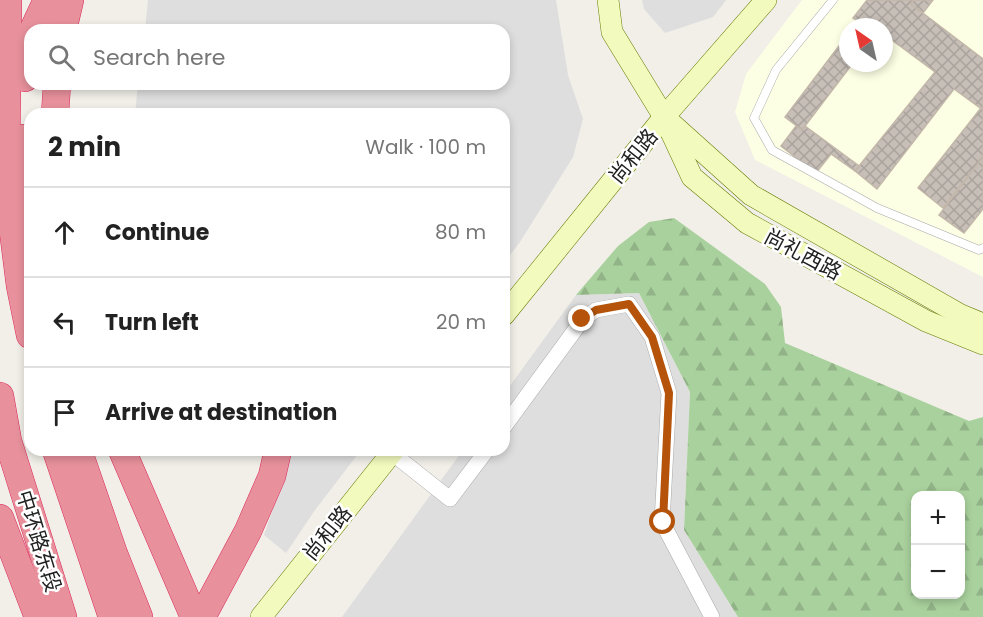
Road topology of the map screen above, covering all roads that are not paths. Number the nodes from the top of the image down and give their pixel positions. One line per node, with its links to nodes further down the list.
1 (8, 0): 15 (highway)
2 (47, 0): 7 (highway)
3 (70, 0): 8 (highway)
4 (608, 0): 13 (street, 尚礼西路)
5 (766, 0): 13 (street, 尚和路)
6 (833, 0): 14 (lane)
7 (36, 24)
8 (64, 24)
9 (25, 90): 11 (highway)
10 (57, 90): 12 (highway)
11 (25, 108)
12 (55, 108)
13 (664, 117): 16 (street, 尚和路); 17 (street, 尚礼西路); 18 (street, 尚礼西路)
14 (983, 248)
15 (24, 306)
16 (510, 308)
17 (983, 324)
18 (983, 344)
19 (0, 396): 32 (highway, 中环路东段)
20 (510, 419): 38 (street)
21 (73, 456): 33 (highway)
22 (74, 456): 34 (highway)
23 (277, 456): 36 (highway)
24 (390, 456): 37 (street, 尚和路)
25 (398, 456): 26 (street)
26 (482, 456)
27 (128, 457): 35 (highway)
28 (0, 518): 31 (highway)
29 (0, 567): 30 (highway)
30 (21, 617)
31 (38, 617)
32 (63, 617)
33 (113, 617)
34 (139, 617)
35 (194, 617)
36 (202, 617)
37 (261, 617)
38 (712, 617)

